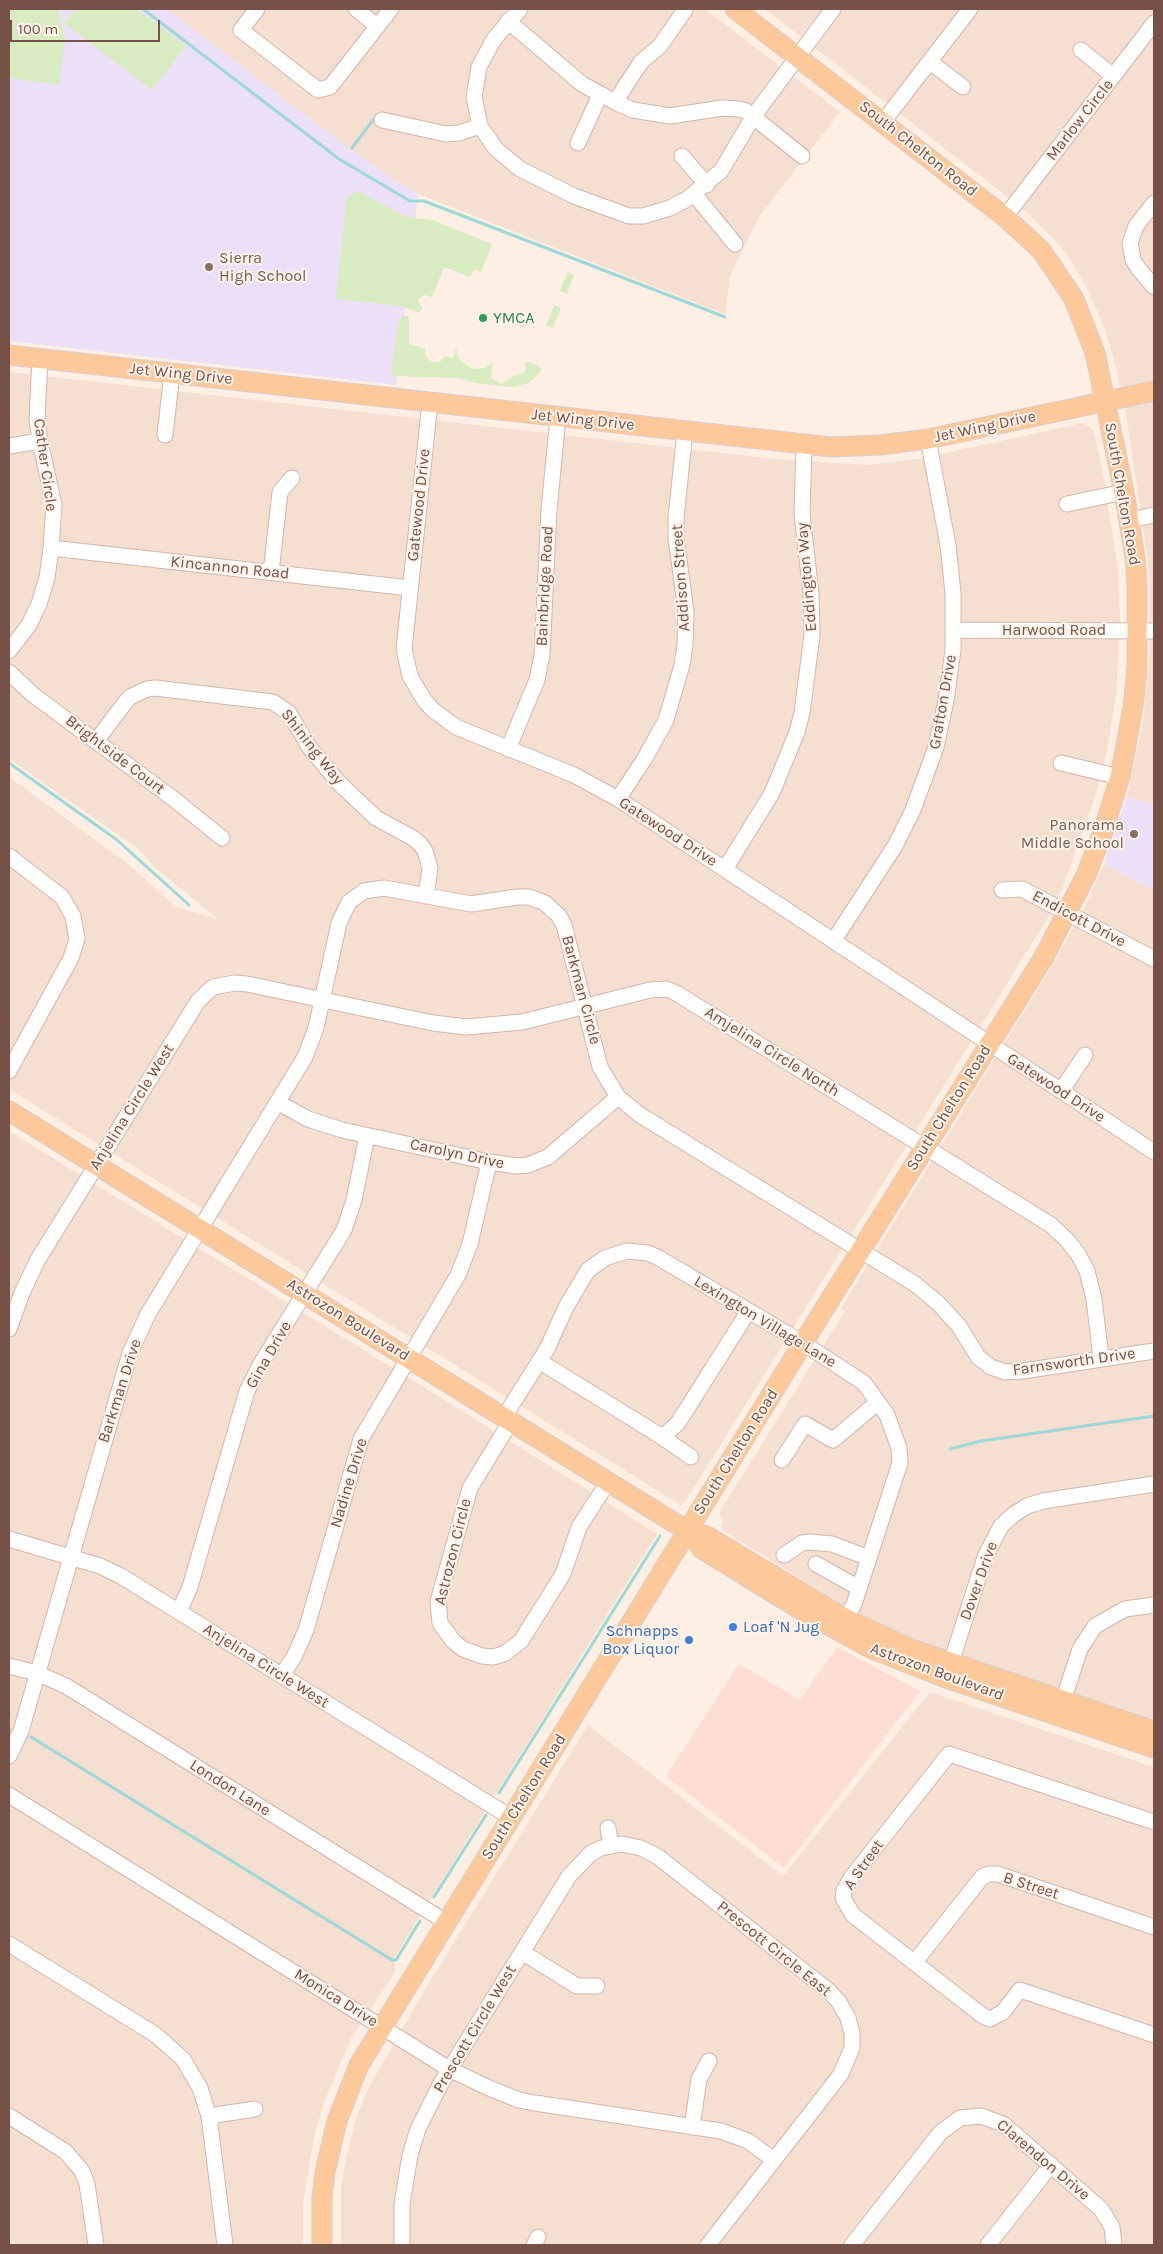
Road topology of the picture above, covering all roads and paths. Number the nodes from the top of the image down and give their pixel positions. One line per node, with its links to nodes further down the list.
1 (256, 9): 11 (street)
2 (356, 9): 11 (street)
3 (391, 9): 11 (street)
4 (520, 9): 9 (street)
5 (735, 9): 13 (main road, South Chelton Road)
6 (833, 9): 13 (street)
7 (970, 9): 14 (street)
8 (685, 10): 18 (street)
9 (508, 21): 17 (street); 22 (street)
10 (1154, 23): 15 (street, Marlow Circle)
11 (377, 26)
12 (1081, 50): 15 (street)
13 (797, 56): 19 (street); 21 (main road, South Chelton Road)
14 (930, 62): 16 (street); 21 (street)
15 (1113, 76): 29 (street, Marlow Circle)
16 (963, 87)
17 (600, 95): 18 (street); 23 (street)
18 (615, 102): 19 (street)
19 (753, 117): 25 (street); 26 (street)
20 (382, 120): 22 (street)
21 (883, 122): 29 (main road, South Chelton Road)
22 (480, 126): 27 (street)
23 (578, 143)
24 (682, 156): 26 (street)
25 (802, 156)
26 (707, 185): 27 (street)
27 (694, 194): 30 (street)
28 (1154, 203): 31 (street)
29 (1005, 217): 37 (main road, South Chelton Road)
30 (735, 244)
31 (1154, 287)
32 (9, 354): 33 (main road, Jet Wing Drive)
33 (40, 358): 34 (main road, Jet Wing Drive); 42 (street, Cather Circle)
34 (172, 373): 36 (main road, Jet Wing Drive); 40 (street)
35 (1154, 391): 37 (main road, Jet Wing Drive)
36 (430, 402): 38 (main road, Jet Wing Drive); 52 (street, Gatewood Drive)
37 (1105, 402): 41 (main road, Jet Wing Drive); 46 (main road, South Chelton Road)
38 (558, 417): 39 (main road, Jet Wing Drive); 58 (street, Bainbridge Road)
39 (685, 431): 43 (main road, Jet Wing Drive); 61 (street, Addison Street)
40 (165, 435)
41 (928, 439): 43 (main road, Jet Wing Drive); 53 (street, Grafton Drive)
42 (40, 441): 44 (street); 50 (street, Cather Circle)
43 (804, 445): 64 (street, Eddington Way)
44 (9, 446)
45 (292, 478): 51 (street)
46 (1124, 492): 47 (street); 49 (main road, South Chelton Road)
47 (1067, 504)
48 (1154, 515): 49 (street)
49 (1130, 520): 54 (main road, South Chelton Road)
50 (51, 548): 51 (street, Kincannon Road); 55 (street, Cather Circle)
51 (271, 572): 52 (street, Kincannon Road)
52 (410, 588): 58 (street, Gatewood Drive)
53 (954, 630): 54 (street, Harwood Road); 68 (street, Grafton Drive)
54 (1146, 630): 60 (main road, South Chelton Road)
55 (9, 651)
56 (9, 672): 57 (street, Brightside Court)
57 (96, 741): 62 (street, Brightside Court); 66 (street, Shining Way)
58 (508, 749): 61 (street, Gatewood Drive)
59 (1061, 763): 60 (street)
60 (1120, 777): 67 (main road, South Chelton Road)
61 (618, 799): 64 (street, Gatewood Drive)
62 (222, 838)
63 (9, 856): 74 (street)
64 (725, 869): 68 (street, Gatewood Drive)
65 (1002, 890): 67 (street, Endicott Drive)
66 (426, 896): 70 (street, Barkman Circle); 71 (street, Barkman Circle)
67 (1068, 912): 69 (street, Endicott Drive); 72 (main road, South Chelton Road)
68 (834, 940): 72 (street, Gatewood Drive)
69 (1154, 959)
70 (321, 1000): 71 (street, Amjelina Circle North); 77 (street, Barkman Drive); 83 (street, Anjelina Circle West)
71 (584, 1006): 76 (street, Barkman Circle); 80 (street, Amjelina Circle North)
72 (989, 1044): 75 (street, Gatewood Drive); 80 (main road, South Chelton Road)
73 (1085, 1055): 75 (street)
74 (9, 1071)
75 (1061, 1091): 81 (street, Gatewood Drive)
76 (618, 1097): 82 (street, Carolyn Drive); 85 (street, Barkman Circle)
77 (279, 1102): 79 (street, Carolyn Drive); 84 (street, Barkman Drive)
78 (9, 1111): 83 (main road, Astrozon Boulevard)
79 (367, 1136): 82 (street, Carolyn Drive); 86 (street, Gina Drive)
80 (926, 1147): 85 (main road, South Chelton Road); 91 (street, Amjelina Circle North)
81 (1154, 1152)
82 (489, 1162): 92 (street, Nadine Drive)
83 (96, 1165): 84 (main road, Astrozon Boulevard); 88 (street, Anjelina Circle West)
84 (200, 1229): 86 (main road, Astrozon Boulevard); 104 (street, Barkman Drive)
85 (861, 1252): 89 (main road, South Chelton Road); 91 (street, Farnsworth Drive)
86 (306, 1294): 92 (main road, Astrozon Boulevard); 109 (street, Gina Drive)
87 (748, 1312): 89 (street, Lexington Village Lane); 93 (street, Lexington Village Lane); 96 (street)
88 (9, 1329)
89 (803, 1343): 94 (street, Lexington Village Lane); 101 (main road, South Chelton Road)
90 (1154, 1351): 91 (street, Farnsworth Drive)
91 (1101, 1358)
92 (410, 1359): 95 (main road, Astrozon Boulevard); 114 (street, Nadine Drive)
93 (538, 1362): 95 (street, Lexington Village Lane); 96 (street)
94 (878, 1402): 98 (street); 105 (street, Lexington Village Lane)
95 (507, 1419): 99 (main road, Astrozon Boulevard); 99 (street, Astrozon Circle)
96 (659, 1435): 97 (street)
97 (691, 1457)
98 (782, 1460)
99 (608, 1482): 101 (main road, Astrozon Boulevard)
100 (1154, 1484): 112 (street, Dover Drive)
101 (687, 1530): 110 (main road, Astrozon Boulevard); 112 (main road, Astrozon Boulevard); 120 (main road, South Chelton Road)
102 (9, 1539): 104 (street, Anjelina Circle West)
103 (784, 1555): 105 (street)
104 (70, 1557): 109 (street, Anjelina Circle West); 113 (street, Barkman Drive)
105 (870, 1558): 107 (street, Lexington Village Lane)
106 (816, 1564): 107 (street)
107 (859, 1588): 110 (street, Lexington Village Lane)
108 (1154, 1605): 115 (street)
109 (179, 1612): 114 (street, Anjelina Circle West)
110 (846, 1619): 112 (main road, Astrozon Boulevard)
111 (9, 1666): 113 (street, London Lane)
112 (948, 1670): 115 (main road, Astrozon Boulevard)
113 (37, 1674): 118 (street, Barkman Drive); 124 (street, London Lane)
114 (282, 1675): 120 (street, Anjelina Circle West)
115 (1061, 1708): 116 (main road, Astrozon Boulevard); 117 (main road, Astrozon Boulevard)
116 (1154, 1731)
117 (1154, 1748)
118 (9, 1756)
119 (9, 1795): 130 (street, Monica Drive)
120 (512, 1818): 124 (main road, South Chelton Road)
121 (1154, 1822): 128 (street, A Street)
122 (608, 1828): 123 (street)
123 (611, 1846): 127 (street, Prescott Circle West); 138 (street, Prescott Circle East)
124 (446, 1922): 130 (main road, South Chelton Road)
125 (1154, 1927): 128 (street, B Street)
126 (9, 1944): 136 (street)
127 (522, 1952): 129 (street); 133 (street, Prescott Circle West)
128 (914, 1962): 131 (street, A Street)
129 (597, 1986)
130 (382, 2026): 133 (street, Monica Drive); 142 (main road, South Chelton Road)
131 (1154, 2035)
132 (710, 2061): 137 (street)
133 (449, 2069): 137 (street, Monica Drive); 143 (street, Prescott Circle West)
134 (255, 2110): 136 (street)
135 (9, 2116): 140 (street)
136 (209, 2116): 141 (street)
137 (692, 2126): 138 (street, Monica Drive)
138 (774, 2160): 144 (street, Prescott Circle East)
139 (1050, 2165): 145 (street, Clarendon Drive); 146 (street); 147 (street, Clarendon Drive)
140 (96, 2245)
141 (225, 2245)
142 (322, 2245)
143 (402, 2245)
144 (708, 2245)
145 (852, 2245)
146 (988, 2245)
147 (1114, 2245)

